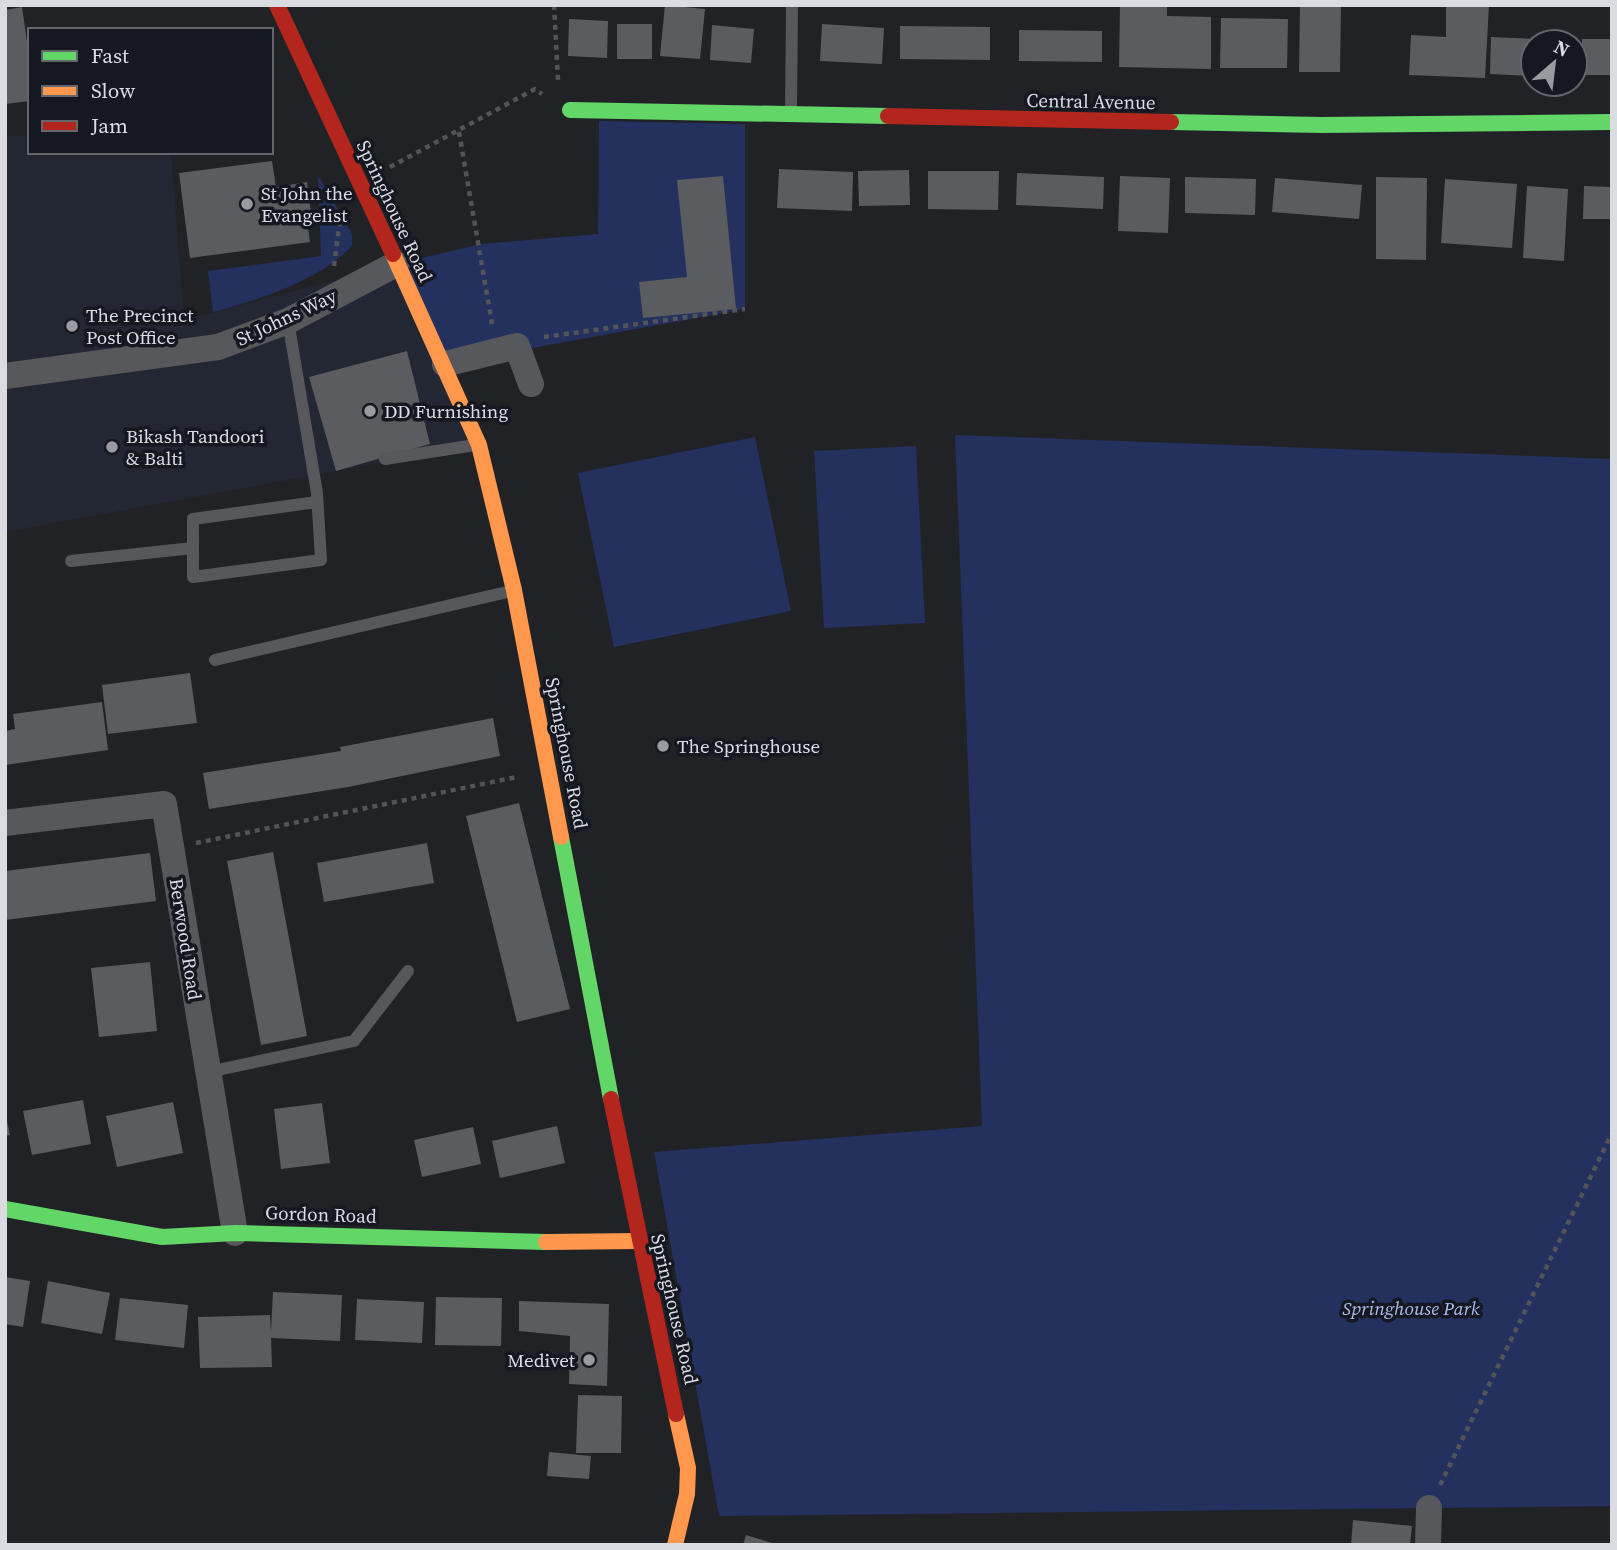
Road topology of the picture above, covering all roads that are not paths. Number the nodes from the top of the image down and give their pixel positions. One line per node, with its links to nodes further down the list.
1 (276, 5): 6 (street, Springhouse Road)
2 (793, 5): 4 (lane)
3 (570, 110): 4 (street, Central Avenue)
4 (791, 117): 5 (street, Central Avenue)
5 (1612, 122)
6 (396, 264): 7 (street, St Johns Way); 8 (street, Springhouse Road)
7 (288, 321): 9 (street, St Johns Way); 13 (lane)
8 (445, 364): 10 (street); 11 (street, Springhouse Road)
9 (5, 376)
10 (531, 384)
11 (479, 445): 12 (lane); 16 (street, Springhouse Road)
12 (385, 459)
13 (317, 502): 14 (lane); 14 (lane)
14 (193, 548): 15 (lane)
15 (71, 561)
16 (514, 590): 17 (lane); 23 (street, Springhouse Road)
17 (215, 660)
18 (5, 823): 20 (street, Berwood Road)
19 (408, 971): 20 (lane)
20 (208, 1072): 22 (street, Berwood Road)
21 (5, 1209): 22 (street, Gordon Road)
22 (236, 1233): 23 (street, Gordon Road)
23 (638, 1241): 25 (street, Springhouse Road)
24 (1429, 1508): 26 (street)
25 (675, 1545)
26 (1428, 1545)

